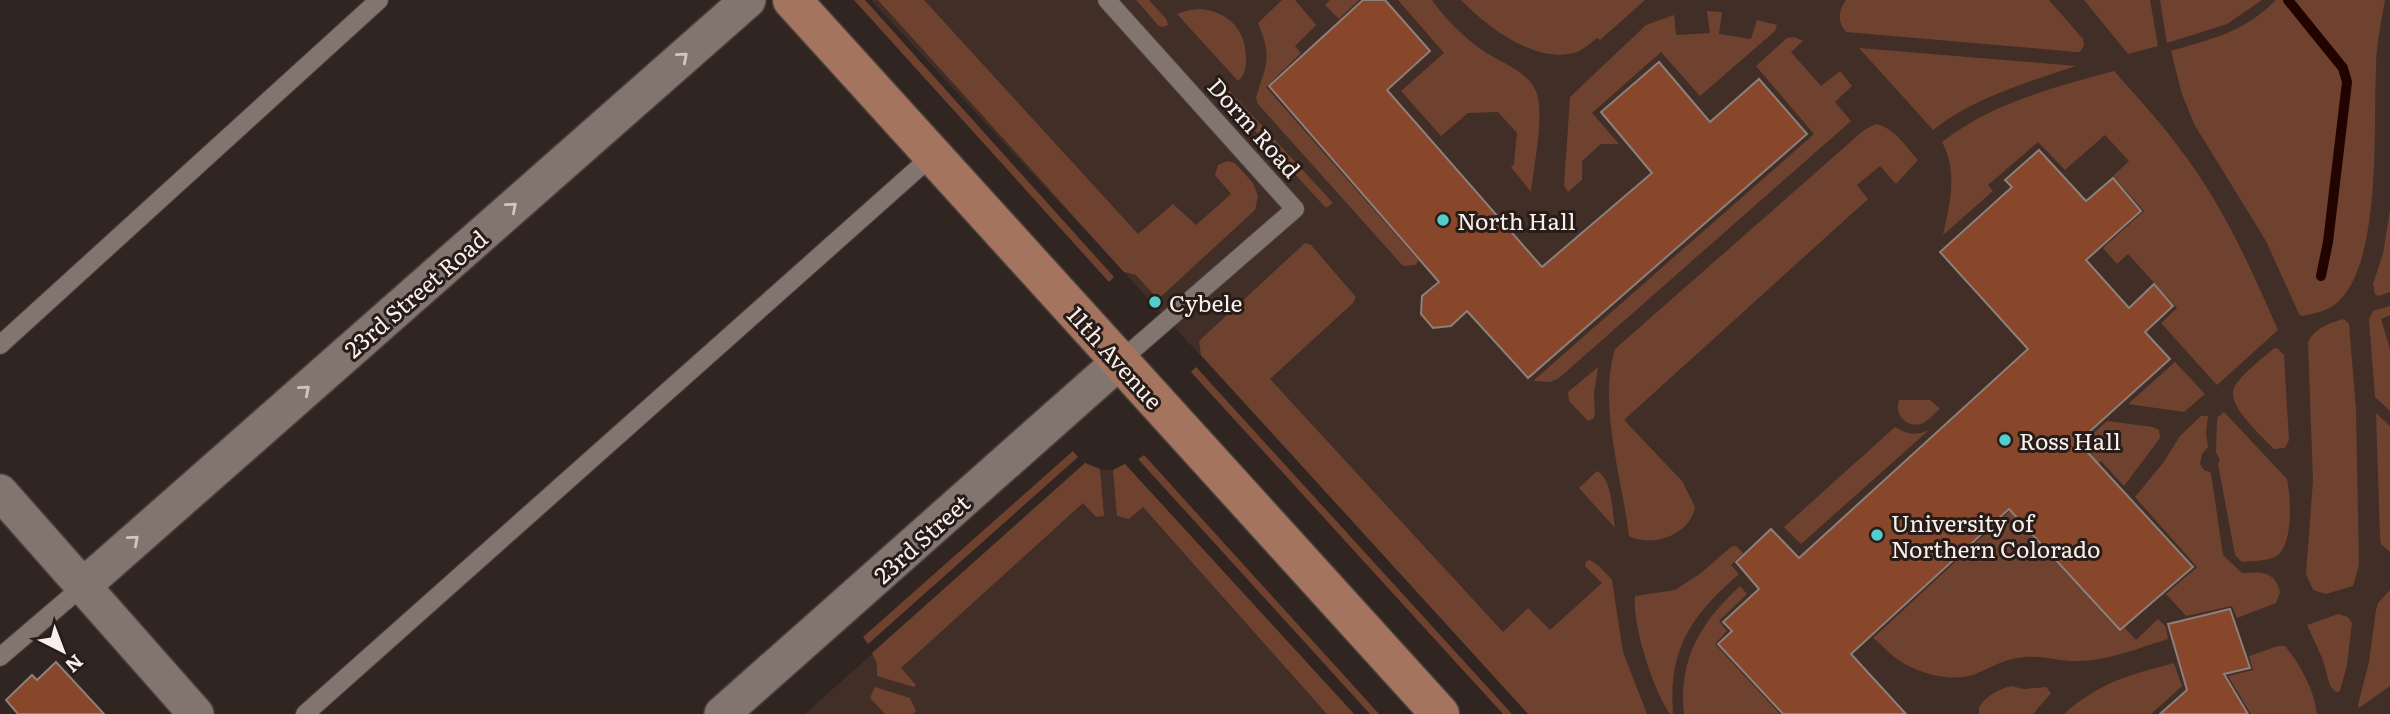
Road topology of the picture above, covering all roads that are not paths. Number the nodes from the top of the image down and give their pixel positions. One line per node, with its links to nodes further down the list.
1 (379, 0): 6 (lane)
2 (748, 0): 9 (street, 23rd Street Road, one-way to 2)
3 (792, 0): 5 (main road, 11th Avenue)
4 (1107, 0): 7 (lane, Dorm Road)
5 (933, 155): 7 (main road, 11th Avenue); 12 (lane)
6 (0, 345)
7 (1120, 361): 13 (street, 23rd Street); 14 (main road, 11th Avenue)
8 (0, 492): 9 (street)
9 (83, 586): 10 (lane); 11 (street)
10 (0, 657)
11 (196, 714)
12 (304, 714)
13 (722, 714)
14 (1440, 714)

